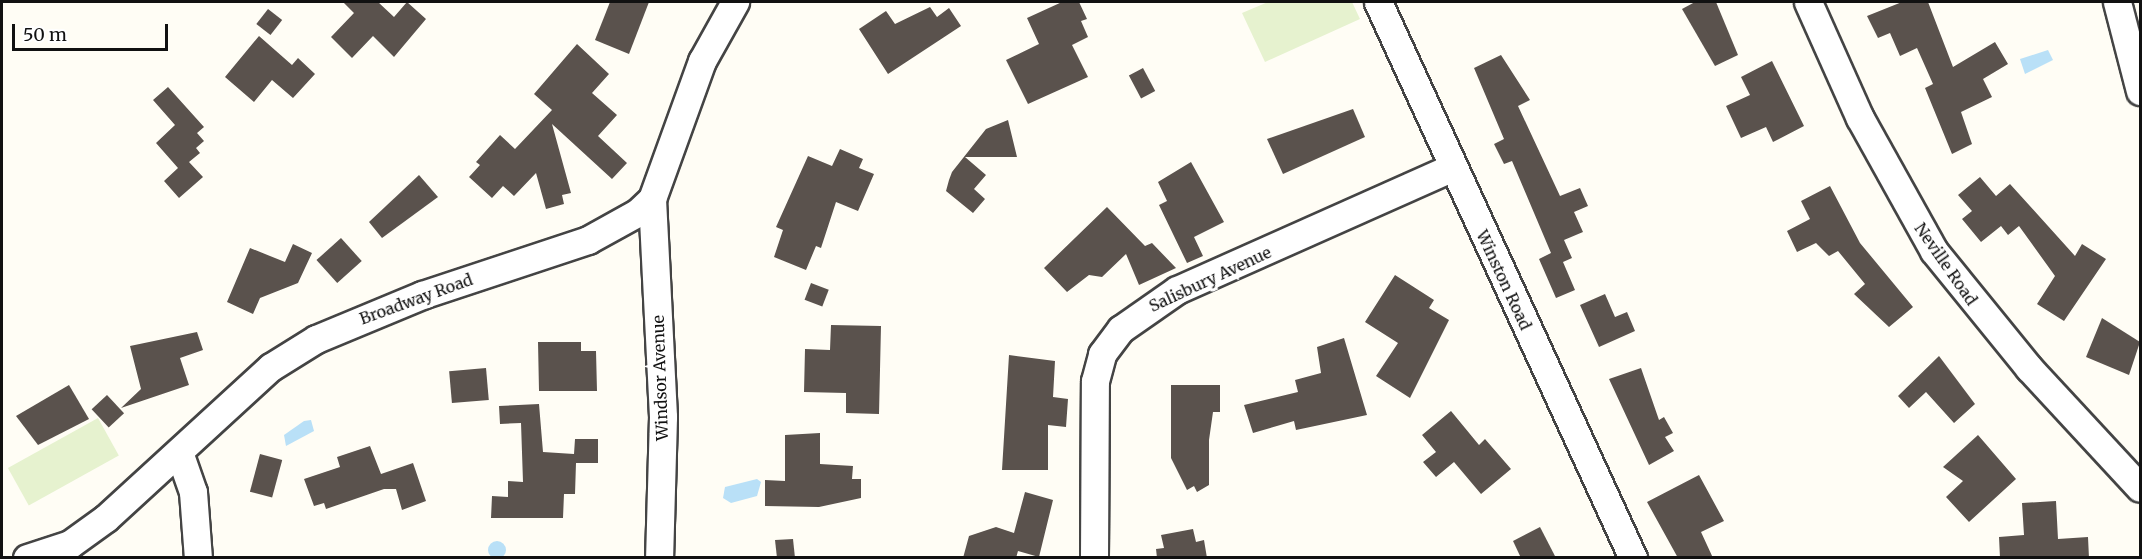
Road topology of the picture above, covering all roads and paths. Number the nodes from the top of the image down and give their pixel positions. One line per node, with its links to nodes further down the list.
1 (735, 2): 7 (street, Broadway Road)
2 (1378, 2): 6 (street, Winston Road)
3 (1808, 2): 9 (street, Neville Road)
4 (2117, 2): 5 (street)
5 (2140, 91)
6 (1453, 167): 13 (street, Salisbury Avenue); 14 (street, Winston Road)
7 (652, 199): 8 (street, Broadway Road); 12 (street, Windsor Avenue)
8 (179, 452): 10 (street, Broadway Road); 11 (street)
9 (2140, 488)
10 (27, 558)
11 (198, 558)
12 (659, 558)
13 (1094, 558)
14 (1633, 558)

